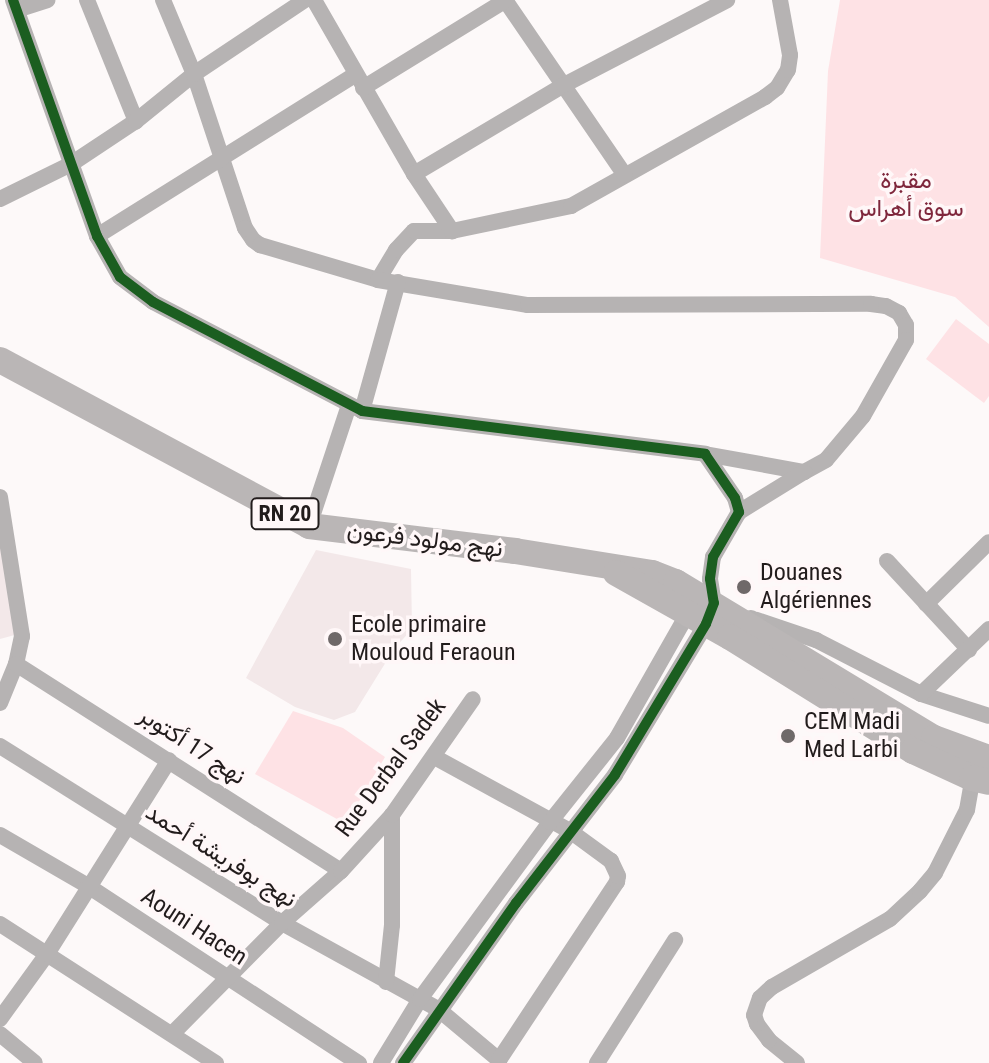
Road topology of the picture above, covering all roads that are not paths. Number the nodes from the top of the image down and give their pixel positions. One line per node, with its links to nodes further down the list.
1 (47, 0): 9 (street)
2 (87, 0): 13 (street)
3 (163, 0): 10 (street)
4 (305, 0): 10 (street)
5 (314, 0): 11 (street)
6 (505, 0): 11 (street); 12 (street)
7 (727, 0): 12 (street)
8 (780, 0): 17 (street)
9 (15, 5): 15 (street)
10 (194, 74): 13 (street); 14 (street)
11 (359, 81): 14 (street); 16 (street)
12 (564, 85): 16 (street); 17 (street)
13 (136, 121): 15 (street)
14 (220, 161): 20 (street); 21 (street)
15 (71, 164): 18 (street); 20 (street)
16 (414, 174): 19 (street)
17 (625, 175): 19 (street)
18 (0, 199)
19 (452, 231): 21 (street)
20 (97, 236): 24 (street)
21 (378, 280): 22 (street)
22 (398, 282): 24 (street); 26 (street)
23 (0, 360): 29 (main road, نهج مولود فرعون / RN 20)
24 (356, 408): 25 (street); 29 (street)
25 (705, 454): 26 (street); 28 (street)
26 (804, 472): 28 (street)
27 (0, 497): 36 (street)
28 (739, 512): 32 (street)
29 (309, 526): 32 (main road, نهج مولود فرعون / RN 20)
30 (989, 542): 33 (street)
31 (887, 561): 33 (street)
32 (708, 604): 37 (street); 44 (main road, RN 20); 46 (street); 48 (street)
33 (926, 604): 35 (street)
34 (989, 629): 35 (street)
35 (969, 650): 37 (street)
36 (16, 664): 39 (street); 43 (street, نهج 17 أكتوبر)
37 (921, 694): 40 (street)
38 (473, 699): 42 (street, Rue Derbal Sadek)
39 (0, 703)
40 (989, 716)
41 (0, 746): 47 (street, نهج بوفريشة أحمد)
42 (434, 757): 45 (street, Rue Derbal Sadek); 46 (street)
43 (169, 760): 47 (street); 50 (street, نهج 17 أكتوبر)
44 (982, 769): 70 (street)
45 (392, 815): 50 (street, Rue Derbal Sadek); 57 (street)
46 (550, 822): 48 (street); 58 (street)
47 (129, 825): 51 (street); 52 (street, نهج بوفريشة أحمد)
48 (570, 831): 59 (street); 63 (street)
49 (0, 835): 51 (street, Aouni Hacen)
50 (341, 871): 52 (street, Rue Derbal Sadek)
51 (88, 886): 55 (street); 56 (street, Aouni Hacen)
52 (282, 923): 56 (street, Rue Derbal Sadek); 57 (street, نهج بوفريشة أحمد)
53 (0, 924): 55 (street)
54 (675, 940): 69 (street)
55 (47, 954): 60 (street); 61 (street)
56 (228, 978): 61 (street, Rue Derbal Sadek); 66 (street, Aouni Hacen)
57 (386, 982): 58 (street, نهج بوفريشة أحمد)
58 (420, 999): 59 (street, نهج بوفريشة أحمد); 67 (street)
59 (438, 1009): 63 (street, نهج بوفريشة أحمد); 68 (street)
60 (0, 1019)
61 (173, 1033): 65 (street)
62 (0, 1034): 64 (street)
63 (501, 1062)
64 (35, 1063)
65 (216, 1063)
66 (359, 1063)
67 (381, 1063)
68 (403, 1063)
69 (597, 1063)
70 (797, 1063)

